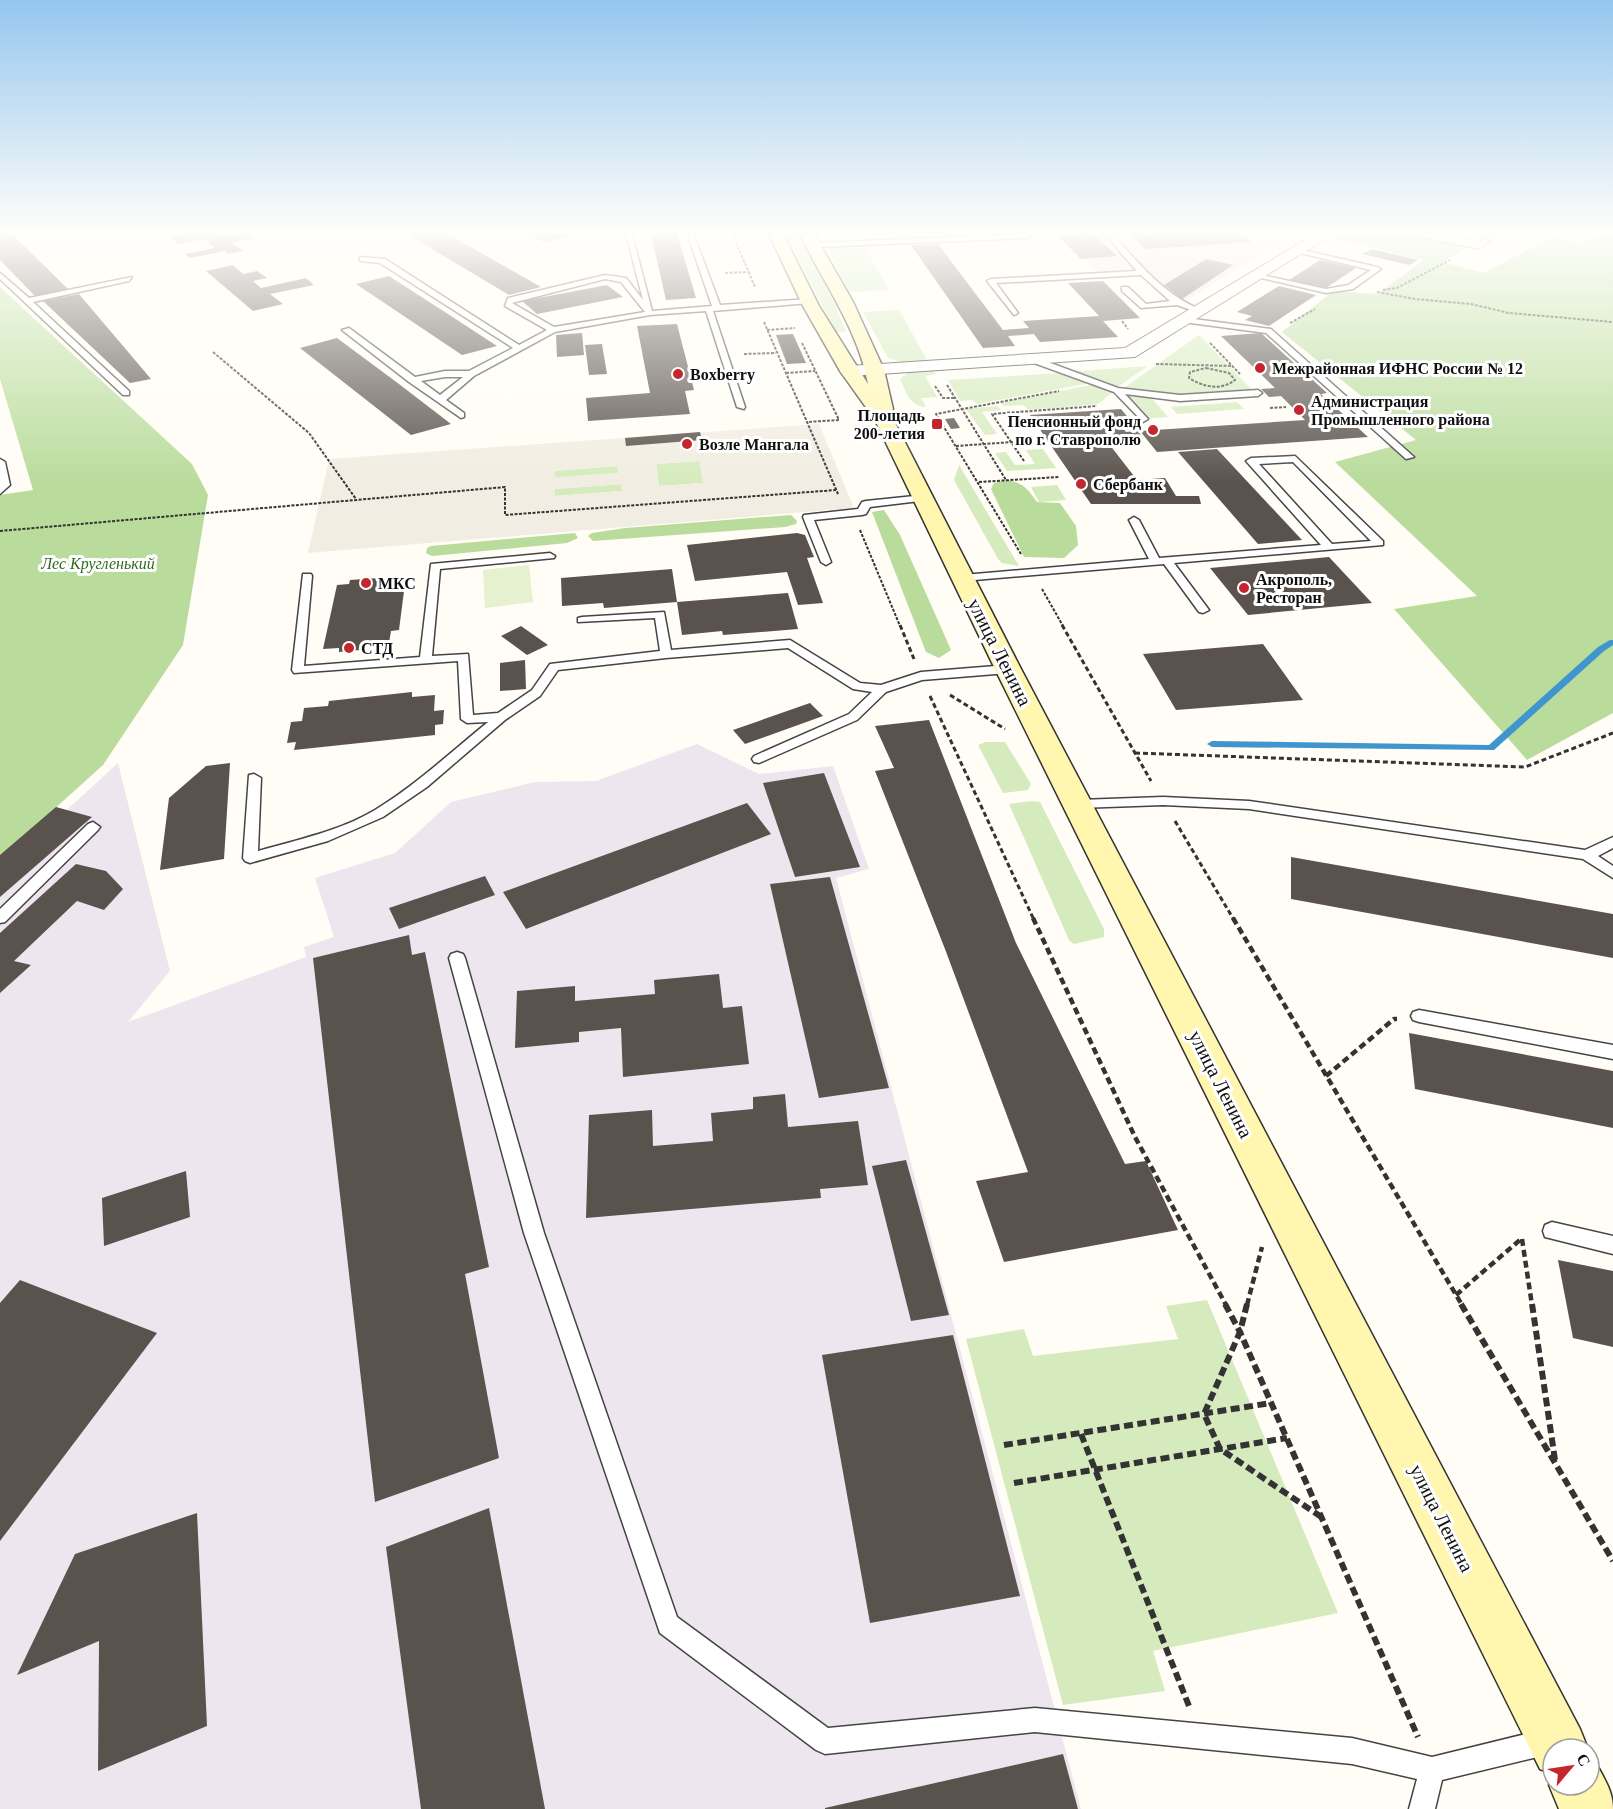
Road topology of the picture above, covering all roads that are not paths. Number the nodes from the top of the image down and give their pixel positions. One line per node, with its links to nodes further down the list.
1 (41, 314): 19 (lane)
2 (466, 314): 12 (lane)
3 (526, 314): 11 (lane)
4 (642, 314): 11 (lane)
5 (714, 314): 22 (lane)
6 (817, 314): 15 (main road, улица Ленина)
7 (851, 314): 14 (main road, улица Ленина)
8 (1195, 314): 9 (street)
9 (1192, 316): 13 (street); 26 (lane)
10 (346, 330): 17 (lane)
11 (553, 330): 12 (lane)
12 (519, 348): 16 (lane)
13 (1037, 361): 14 (street); 18 (lane)
14 (875, 370): 15 (street); 24 (main road, улица Ленина)
15 (849, 371): 24 (main road, улица Ленина)
16 (471, 374): 17 (lane); 21 (lane)
17 (412, 380): 21 (lane)
18 (1117, 390): 20 (lane); 25 (lane)
19 (126, 393)
20 (1258, 393)
21 (440, 400): 23 (lane)
22 (741, 407)
23 (461, 415)
24 (885, 419): 29 (main road, улица Ленина)
25 (1143, 419)
26 (1409, 457)
27 (0, 462): 28 (lane)
28 (0, 491)
29 (924, 498): 33 (lane); 36 (main road, улица Ленина)
30 (1134, 520): 34 (lane)
31 (1329, 548): 31 (lane); 34 (lane)
32 (550, 556): 40 (lane)
33 (826, 562)
34 (1162, 562): 36 (lane); 37 (lane)
35 (307, 576): 40 (lane)
36 (963, 578): 41 (main road, улица Ленина)
37 (1203, 610)
38 (582, 620): 39 (lane)
39 (666, 654): 42 (lane); 43 (lane)
40 (426, 658): 43 (lane)
41 (1008, 669): 42 (lane); 46 (main road, улица Ленина)
42 (882, 689): 44 (lane)
43 (501, 717): 45 (lane)
44 (759, 759)
45 (254, 778)
46 (1079, 804): 49 (lane); 57 (main road, улица Ленина)
47 (93, 826): 51 (lane)
48 (1613, 842): 49 (lane)
49 (1587, 855): 50 (lane)
50 (1613, 873)
51 (0, 918)
52 (457, 958): 59 (lane)
53 (1419, 1016): 54 (lane)
54 (1613, 1052)
55 (1552, 1232): 56 (lane)
56 (1613, 1245)
57 (1553, 1737)
58 (1541, 1760): 59 (lane)
59 (1432, 1770): 60 (lane)
60 (1422, 1809)

